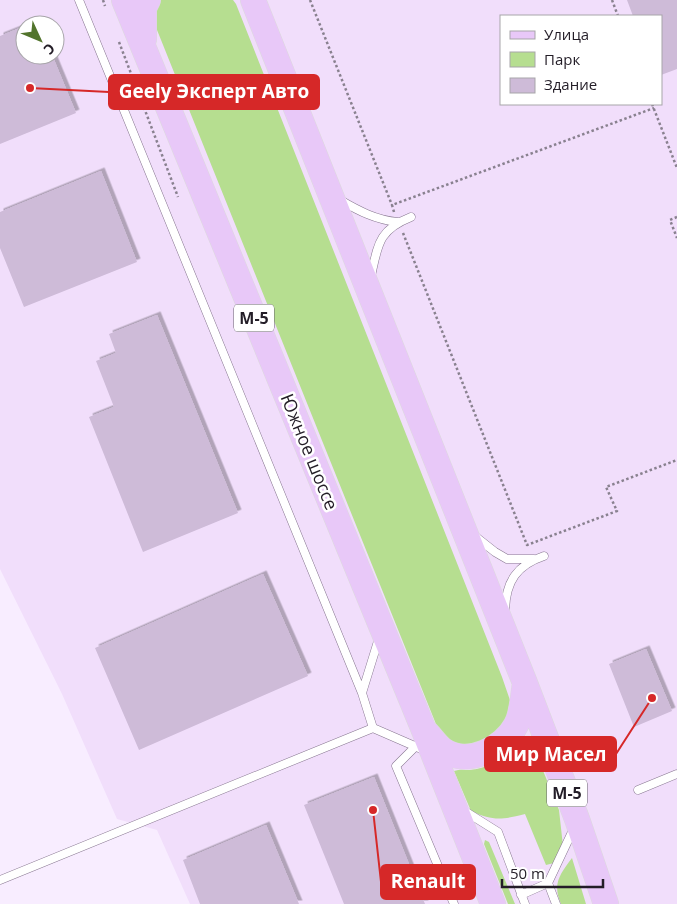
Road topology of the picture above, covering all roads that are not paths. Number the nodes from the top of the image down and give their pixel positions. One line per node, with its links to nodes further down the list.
1 (79, 0): 17 (lane)
2 (148, 0): 6 (main road)
3 (244, 0): 5 (main road)
4 (115, 4): 6 (main road, Южное шоссе / М-5)
5 (257, 11): 7 (main road, М-5)
6 (145, 48): 14 (main road, Южное шоссе / М-5)
7 (330, 194): 9 (lane); 10 (main road, М-5)
8 (411, 217): 9 (lane)
9 (398, 222): 10 (lane)
10 (369, 288): 11 (main road, М-5)
11 (458, 515): 13 (lane); 15 (main road, М-5)
12 (544, 556): 13 (lane)
13 (534, 559): 15 (lane)
14 (381, 628): 17 (lane); 19 (main road, Южное шоссе / М-5)
15 (505, 632): 16 (main road, М-5)
16 (525, 683): 19 (main road); 23 (main road, М-5)
17 (362, 693): 18 (lane)
18 (373, 728): 19 (lane); 24 (lane)
19 (424, 743): 22 (main road, Южное шоссе / М-5); 27 (lane)
20 (677, 774): 21 (lane)
21 (638, 790)
22 (453, 803): 26 (lane); 28 (main road, Южное шоссе / М-5)
23 (577, 819): 25 (lane); 31 (main road, М-5)
24 (0, 880)
25 (548, 883): 26 (lane); 30 (lane)
26 (521, 895): 29 (lane)
27 (454, 904)
28 (493, 904)
29 (525, 904)
30 (556, 904)
31 (606, 904)

